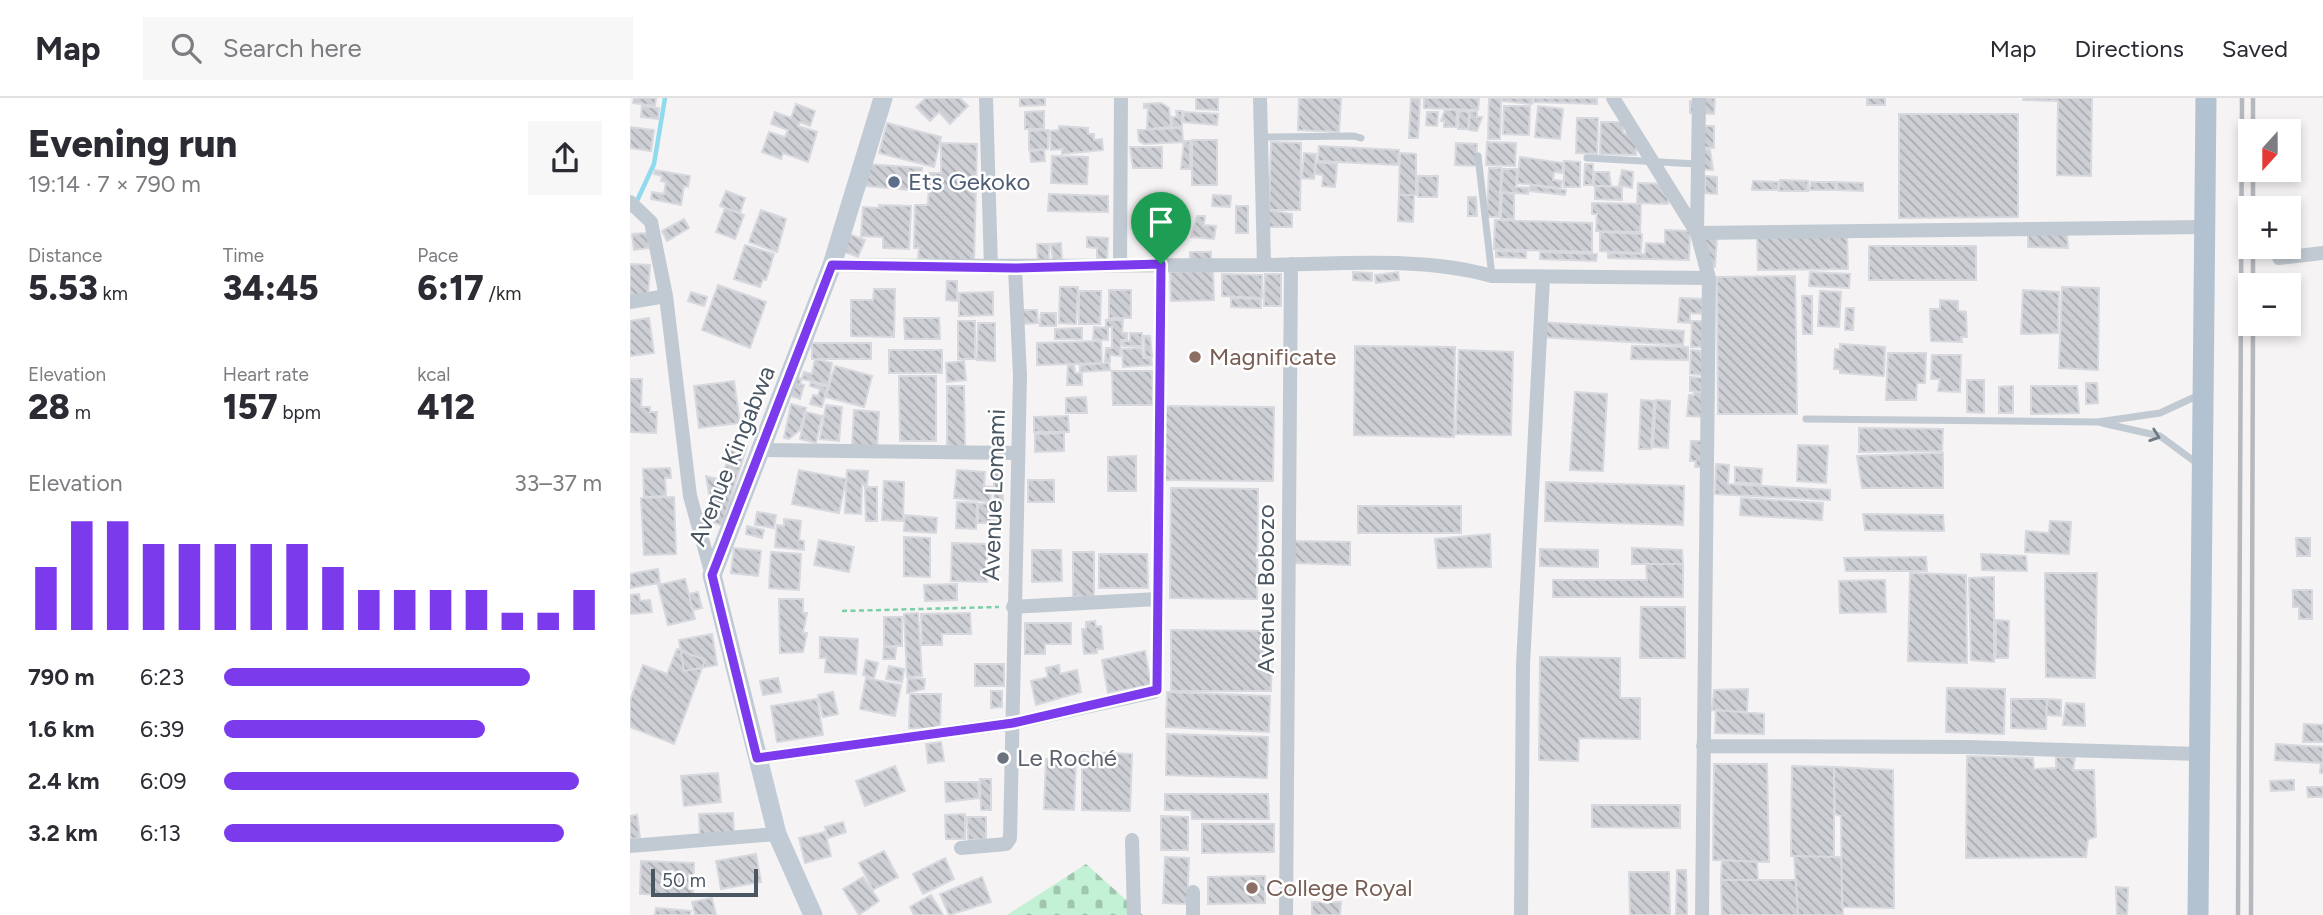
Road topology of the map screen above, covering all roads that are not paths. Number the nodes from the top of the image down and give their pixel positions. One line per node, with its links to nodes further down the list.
1 (883, 98): 22 (street, Avenue Kingabwa)
2 (986, 98): 24 (street)
3 (1121, 98): 19 (street)
4 (1259, 98): 8 (street)
5 (1613, 98): 12 (street)
6 (1699, 98): 13 (street)
7 (2206, 98): 15 (main road)
8 (1260, 137): 9 (lane); 23 (street)
9 (1361, 138)
10 (1478, 156): 26 (lane)
11 (1587, 158): 12 (lane)
12 (1652, 161): 13 (lane); 16 (street)
13 (1698, 164): 16 (street)
14 (630, 202): 29 (street)
15 (2206, 227): 16 (street); 31 (main road)
16 (1697, 233): 28 (street)
17 (2323, 253): 18 (street)
18 (2301, 256)
19 (1120, 264): 20 (street); 25 (street)
20 (1161, 264): 23 (street); 38 (lane)
21 (1291, 264): 23 (street); 26 (street); 53 (street, Avenue Bobozo)
22 (832, 265): 24 (street); 34 (street, Avenue Kingabwa)
23 (1264, 265)
24 (991, 268): 25 (street)
25 (1015, 268): 35 (street, Avenue Lomami)
26 (1492, 276): 27 (street)
27 (1543, 278): 28 (street); 54 (street)
28 (1709, 278): 42 (street)
29 (666, 296): 30 (street); 37 (street)
30 (630, 302)
31 (2204, 392): 33 (lane); 36 (main road)
32 (1805, 419): 33 (lane)
33 (2098, 422): 36 (lane, one-way to 36)
34 (762, 450): 35 (street); 37 (street, Avenue Kingabwa)
35 (1017, 453): 39 (street, Avenue Lomami)
36 (2204, 468): 43 (main road)
37 (712, 575): 44 (street, Avenue Kingabwa)
38 (1158, 598): 39 (street); 40 (lane)
39 (1013, 607): 41 (street, Avenue Lomami)
40 (1154, 692): 41 (street)
41 (1013, 723): 44 (street); 48 (street, Avenue Lomami)
42 (1703, 746): 43 (street); 55 (street)
43 (2200, 754): 56 (main road)
44 (757, 758): 45 (street, Avenue Kingabwa)
45 (777, 834): 47 (street); 50 (street, Avenue Kingabwa)
46 (1132, 841): 51 (street)
47 (630, 846)
48 (961, 848)
49 (1193, 892): 52 (street)
50 (813, 915)
51 (1134, 915)
52 (1192, 915)
53 (1286, 915)
54 (1521, 915)
55 (1702, 915)
56 (2198, 915)

